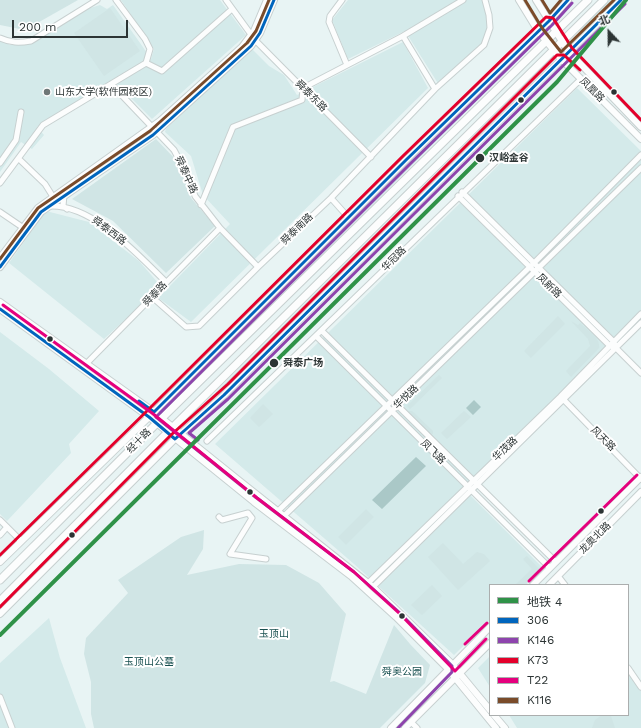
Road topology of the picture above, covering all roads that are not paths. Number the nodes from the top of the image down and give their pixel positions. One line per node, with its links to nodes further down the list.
1 (97, 0): 20 (street)
2 (116, 0): 27 (street)
3 (226, 0): 15 (street, 舜泰东路)
4 (267, 0): 21 (main road)
5 (274, 0): 21 (main road)
6 (342, 0): 28 (street)
7 (463, 0): 19 (street)
8 (485, 0): 32 (street, 舜泰南路)
9 (519, 0): 17 (main road, 凤凰路)
10 (536, 0): 16 (main road, 凤凰路)
11 (568, 0): 16 (main road)
12 (588, 0): 18 (highway, 经十路)
13 (604, 0): 23 (highway)
14 (621, 0): 25 (main road)
15 (232, 9): 21 (street, 舜泰东路); 27 (street)
16 (549, 21): 17 (main road); 18 (main road, 凤凰路)
17 (538, 31): 22 (main road, 凤凰路); 53 (main road)
18 (556, 32): 22 (highway, 经十路); 23 (main road, 凤凰路)
19 (403, 36): 28 (street); 32 (street)
20 (0, 38)
21 (253, 38): 31 (street, 舜泰东路); 35 (main road)
22 (546, 41): 24 (main road, 凤凰路); 82 (highway, 经十路)
23 (562, 42): 24 (highway, 经十路); 25 (main road, 凤凰路)
24 (554, 50): 26 (main road, 凤凰路); 83 (highway, 经十路)
25 (568, 51): 26 (main road); 34 (main road, 凤凰路)
26 (561, 58): 29 (main road, 凤凰路); 85 (main road)
27 (146, 63): 30 (street)
28 (347, 65): 31 (street)
29 (581, 79): 36 (main road, 凤凰路); 43 (street, 华冠路)
30 (111, 84): 35 (street, 舜泰中路); 39 (street)
31 (303, 88): 38 (street, 舜泰东路); 48 (street)
32 (435, 89): 38 (street, 舜泰南路)
33 (21, 112): 40 (street)
34 (641, 127)
35 (155, 129): 44 (main road); 46 (main road); 48 (street, 舜泰中路)
36 (641, 139)
37 (641, 155): 57 (street)
38 (371, 157): 47 (street, 舜泰南路)
39 (19, 159): 42 (street); 46 (street)
40 (0, 163)
41 (641, 168): 61 (street, 华悦路)
42 (0, 183)
43 (462, 192): 45 (street, 华冠路); 57 (street, 凤新路)
44 (64, 195): 46 (main road); 51 (street)
45 (458, 196): 60 (street, 凤新路); 69 (street, 华冠路)
46 (54, 198): 49 (main road); 50 (main road)
47 (331, 198): 53 (street); 59 (street, 舜泰南路)
48 (201, 205): 54 (street, 舜泰中路)
49 (48, 206): 50 (street, 舜泰西路); 51 (street, 舜泰西路); 55 (main road)
50 (38, 208): 55 (main road)
51 (67, 209): 63 (street, 舜泰西路)
52 (0, 212): 55 (street)
53 (348, 217): 80 (main road)
54 (220, 228): 59 (street); 63 (street, 舜泰路)
55 (25, 230): 56 (main road); 58 (main road)
56 (0, 258)
57 (534, 262): 60 (street); 61 (street, 凤新路)
58 (0, 267)
59 (258, 267): 64 (street, 舜泰南路)
60 (529, 267): 62 (street, 凤新路); 76 (street)
61 (540, 267): 62 (street, 华悦路); 71 (street, 凤新路)
62 (534, 272): 71 (street, 凤新路); 78 (street, 华悦路)
63 (166, 282): 64 (street, 舜泰路)
64 (152, 297): 73 (street, 舜泰路)
65 (0, 302): 73 (main road)
66 (0, 309): 81 (main road)
67 (641, 314): 71 (street, 华茂路)
68 (641, 322): 72 (street)
69 (322, 330): 70 (street, 华冠路); 76 (street, 凤飞路)
70 (316, 336): 77 (street, 凤飞路); 87 (street, 华冠路)
71 (612, 344): 72 (street, 凤新路); 89 (street, 华茂路)
72 (616, 348): 74 (street, 凤新路); 75 (street, 华茂路)
73 (86, 364): 80 (main road)
74 (641, 373)
75 (564, 400): 88 (street, 风天路); 90 (street, 华茂路)
76 (392, 401): 77 (street); 78 (street, 凤飞路)
77 (387, 406): 79 (street, 凤飞路); 94 (street)
78 (397, 406): 79 (street, 华悦路); 89 (street, 凤飞路)
79 (392, 410): 91 (street, 凤飞路); 95 (street, 华悦路)
80 (154, 412): 81 (main road, 经十路); 82 (main road)
81 (149, 417): 82 (main road); 100 (main road, 经十路)
82 (159, 421): 83 (main road); 84 (main road); 106 (highway, 经十路)
83 (173, 427): 84 (highway, 经十路); 85 (main road)
84 (167, 433): 86 (main road); 112 (highway, 经十路)
85 (181, 433): 86 (main road); 94 (main road)
86 (175, 439): 113 (main road); 116 (main road)
87 (207, 441)
88 (641, 478): 103 (main road, 龙奥北路)
89 (472, 480): 90 (street, 凤飞路); 91 (street, 华茂路)
90 (477, 485): 92 (street, 华茂路); 103 (street, 凤飞路)
91 (467, 486): 92 (street, 凤飞路); 107 (street, 华茂路)
92 (472, 490): 104 (street, 凤飞路); 111 (street, 华茂路)
93 (641, 492): 105 (main road, 龙奥北路)
94 (278, 511): 95 (main road)
95 (284, 516): 107 (main road)
96 (219, 517): 101 (street)
97 (0, 520): 98 (street)
98 (8, 527): 99 (street); 100 (street)
99 (0, 535)
100 (21, 541): 102 (main road, 经十路)
101 (266, 559)
102 (0, 562)
103 (556, 562): 104 (main road, 龙奥北路)
104 (550, 568): 108 (main road, 龙奥北路)
105 (558, 576): 109 (main road, 龙奥北路); 110 (street)
106 (0, 580)
107 (368, 583): 111 (main road)
108 (534, 584)
109 (550, 584)
110 (564, 584)
111 (373, 587): 116 (main road)
112 (0, 601)
113 (0, 614)
114 (489, 628): 116 (main road)
115 (489, 644): 118 (main road)
116 (450, 667): 118 (main road); 125 (main road)
117 (629, 669): 119 (street)
118 (457, 675): 121 (main road); 123 (main road); 128 (main road)
119 (641, 687)
120 (0, 697): 124 (street)
121 (489, 709)
122 (495, 716): 129 (main road)
123 (411, 722): 126 (main road); 127 (street)
124 (12, 728)
125 (391, 728)
126 (405, 728)
127 (416, 728)
128 (496, 728)
129 (505, 728)

